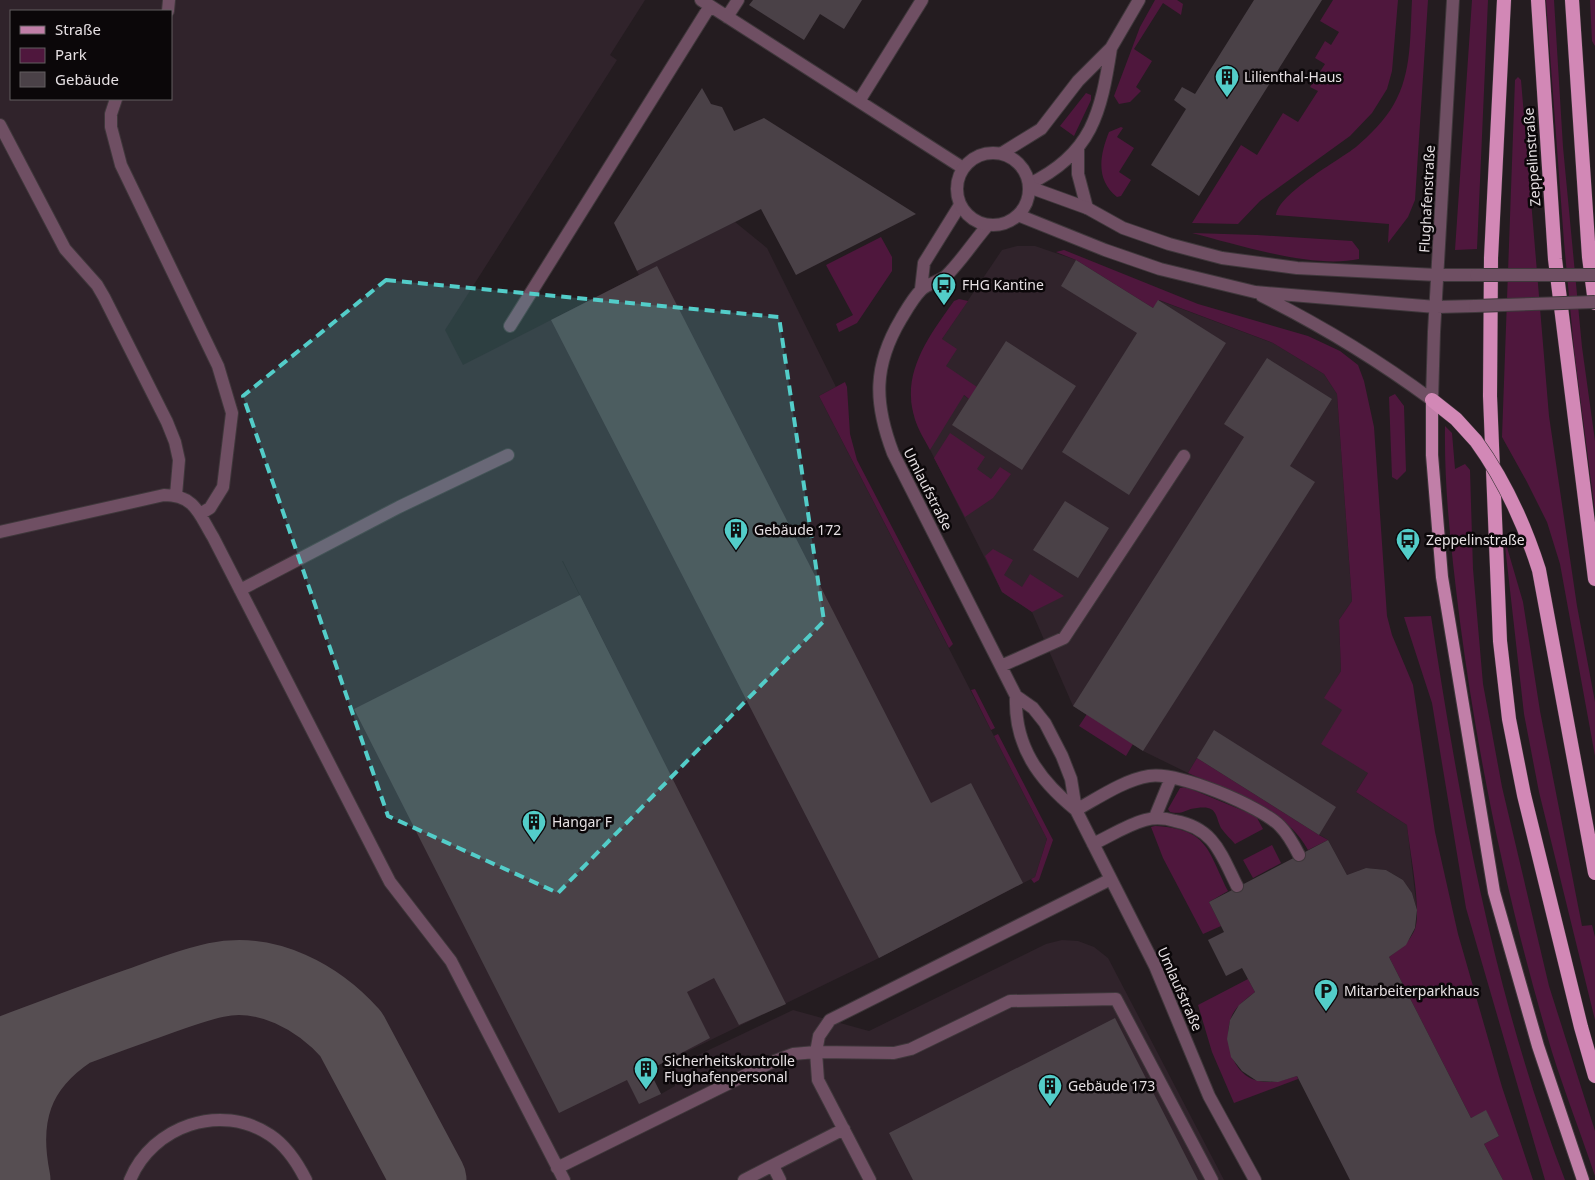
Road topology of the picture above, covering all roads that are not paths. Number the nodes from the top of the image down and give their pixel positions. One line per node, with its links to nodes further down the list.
1 (738, 0): 9 (street)
2 (922, 0): 12 (street)
3 (1140, 0): 10 (street)
4 (1453, 0): 23 (street, Flughafenstraße)
5 (1504, 0): 48 (highway)
6 (1538, 0): 35 (highway, Zeppelinstraße)
7 (1572, 0): 26 (highway)
8 (705, 3): 9 (street); 28 (street)
9 (727, 17): 12 (street)
10 (1111, 48): 14 (street); 15 (street)
11 (116, 100): 33 (street)
12 (859, 101): 16 (street)
13 (0, 125): 32 (street)
14 (1078, 149): 17 (street); 19 (street)
15 (1002, 153): 16 (street); 17 (street)
16 (963, 168): 18 (street)
17 (1029, 186): 19 (street); 20 (street)
18 (960, 205): 21 (street); 24 (street, Umlaufstraße)
19 (1087, 208): 23 (street)
20 (1018, 215): 21 (street); 25 (street)
21 (988, 225): 24 (street)
22 (1595, 274): 23 (street, bridge)
23 (1437, 275): 27 (street, Flughafenstraße)
24 (921, 289): 37 (street, Umlaufstraße)
25 (1255, 292): 27 (street); 29 (street)
26 (1595, 302): 27 (street, bridge)
27 (1436, 306): 29 (street, Flughafenstraße)
28 (510, 326)
29 (1432, 400): 44 (highway, bridge); 60 (main road)
30 (508, 455): 36 (street)
31 (1184, 456): 37 (street)
32 (176, 495): 33 (street); 34 (street)
33 (200, 514): 36 (street)
34 (0, 532)
35 (1595, 579)
36 (240, 590): 51 (street)
37 (1000, 666): 38 (street, Umlaufstraße)
38 (1016, 696): 40 (street, Umlaufstraße); 40 (street, Umlaufstraße)
39 (1170, 778): 40 (street); 41 (street); 43 (street)
40 (1076, 810): 42 (street, Umlaufstraße)
41 (1155, 817): 42 (street); 46 (street)
42 (1093, 844): 45 (street, Umlaufstraße)
43 (1299, 855)
44 (1595, 873)
45 (1111, 879): 47 (street); 59 (street, Umlaufstraße)
46 (1237, 886)
47 (816, 1052): 49 (street); 51 (street); 58 (street)
48 (1595, 1076)
49 (844, 1129): 50 (street); 57 (street)
50 (773, 1166): 55 (street); 56 (street)
51 (558, 1168): 54 (street)
52 (130, 1180): 53 (street)
53 (306, 1180)
54 (564, 1180)
55 (744, 1180)
56 (780, 1180)
57 (870, 1180)
58 (1212, 1180)
59 (1255, 1180)
60 (1582, 1180)

